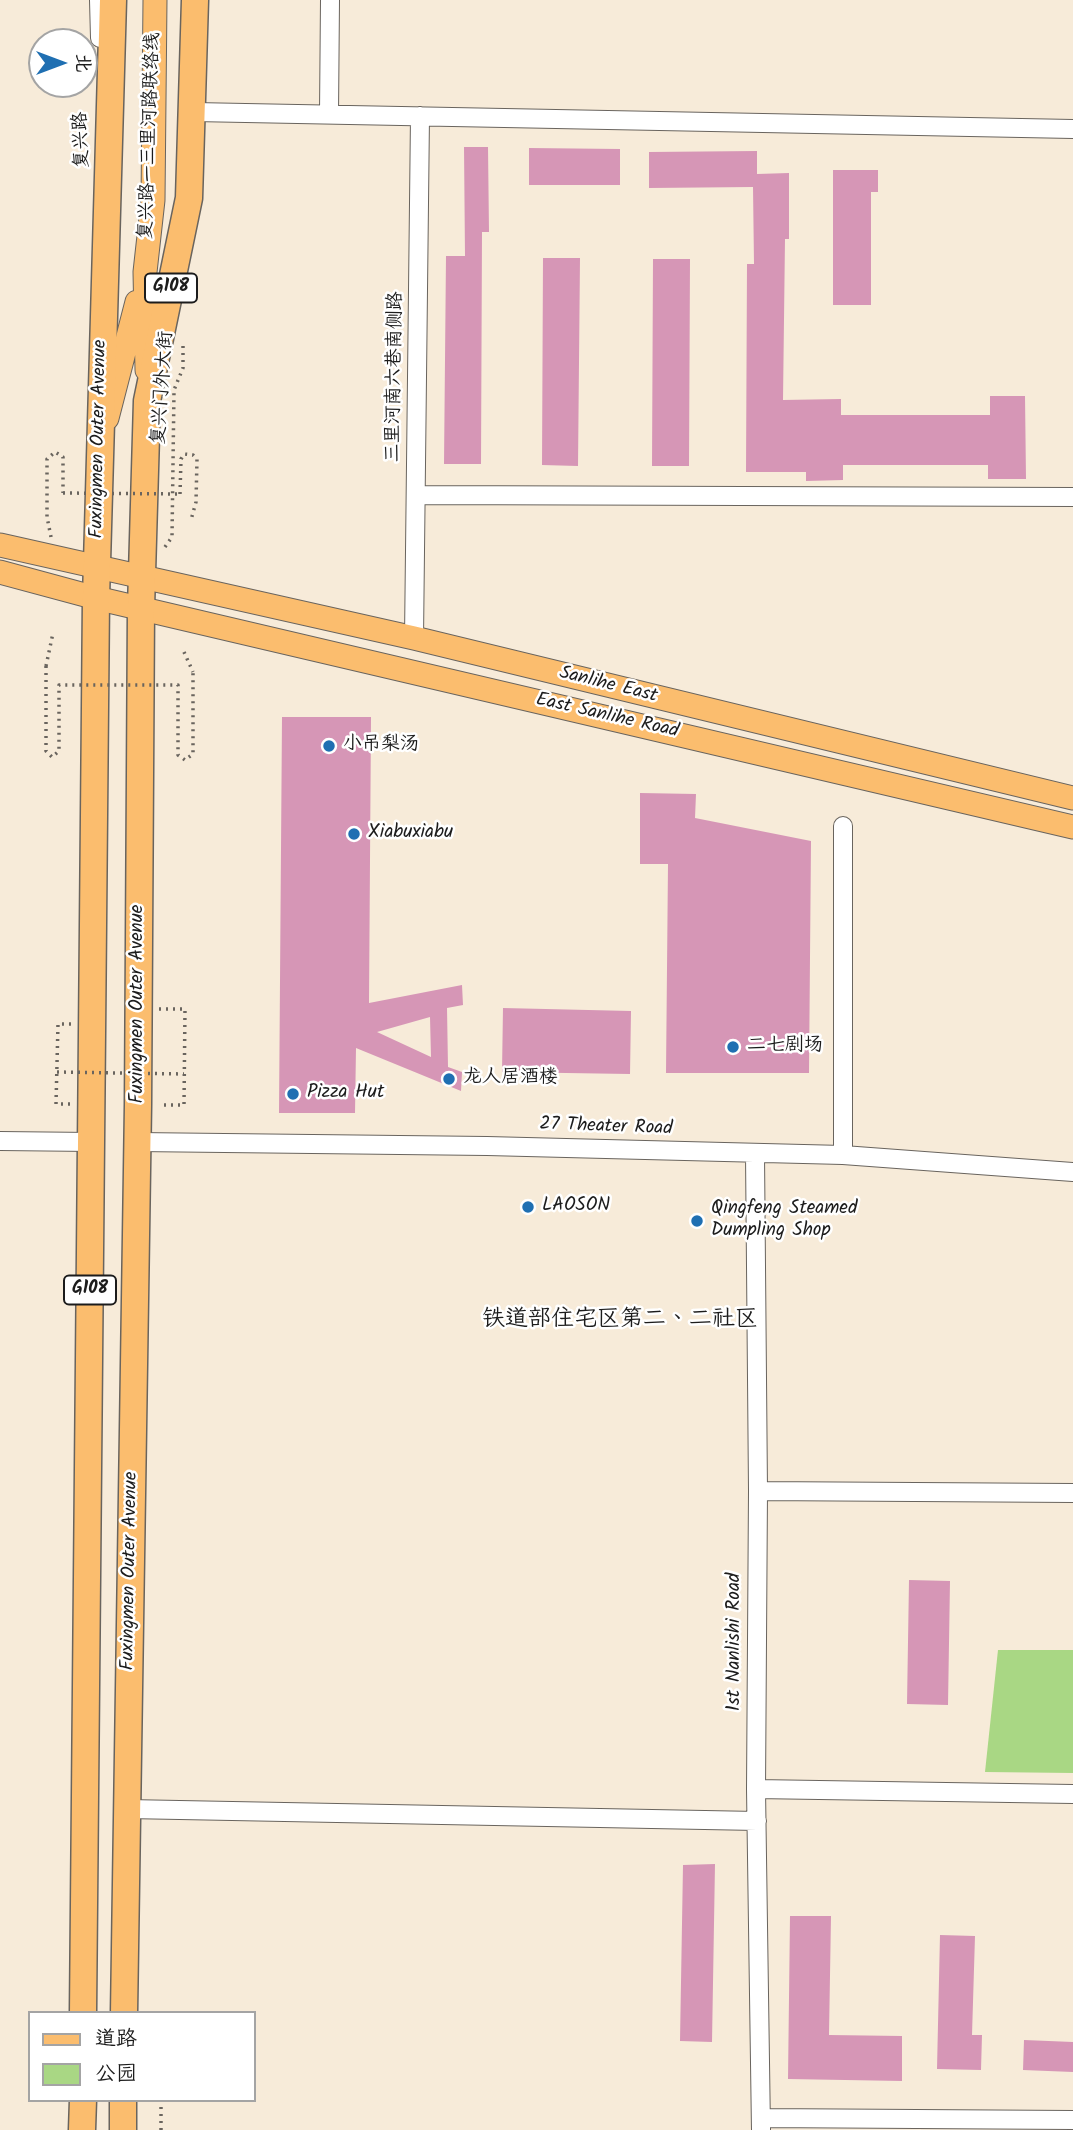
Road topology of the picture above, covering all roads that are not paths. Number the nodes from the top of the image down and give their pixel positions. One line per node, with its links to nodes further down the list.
1 (99, 0): 10 (street, 复兴路)
2 (113, 0): 10 (highway, Fuxingmen Outer Avenue / G108)
3 (155, 0): 11 (main road, 复兴路—三里河路联络线)
4 (195, 0): 6 (highway, Fuxingmen Outer Avenue / G108)
5 (330, 0): 7 (street)
6 (194, 112): 7 (street); 12 (highway, Fuxingmen Outer Avenue / G108)
7 (329, 113): 8 (street)
8 (420, 116): 9 (street); 14 (street, 三里河南六巷南侧路)
9 (1073, 129)
10 (106, 195): 13 (highway, Fuxingmen Outer Avenue / G108)
11 (145, 272): 12 (main road); 13 (main road)
12 (147, 401): 19 (highway, Fuxingmen Outer Avenue / G108)
13 (100, 445): 17 (highway, Fuxingmen Outer Avenue / G108)
14 (416, 495): 15 (street); 22 (street, 三里河南六巷南侧路)
15 (1073, 497)
16 (0, 545): 17 (main road, Sanlihe East)
17 (97, 567): 19 (main road, Sanlihe East); 20 (highway, Fuxingmen Outer Avenue / G108)
18 (0, 572): 20 (main road, East Sanlihe Road)
19 (143, 576): 21 (highway, Fuxingmen Outer Avenue / G108); 22 (main road, Sanlihe East)
20 (96, 598): 21 (main road, East Sanlihe Road); 27 (highway, Fuxingmen Outer Avenue / G108)
21 (141, 608): 25 (main road, East Sanlihe Road); 28 (highway, Fuxingmen Outer Avenue / G108)
22 (414, 638): 23 (main road, Sanlihe East)
23 (1073, 798)
24 (843, 825): 30 (street)
25 (1073, 827)
26 (0, 1141): 27 (street)
27 (92, 1142): 38 (highway, Fuxingmen Outer Avenue / G108)
28 (137, 1142): 29 (street, 27 Theater Road); 36 (highway, Fuxingmen Outer Avenue / G108)
29 (755, 1154): 30 (street, 27 Theater Road); 32 (street, 1st Nanlishi Road)
30 (843, 1155): 31 (street, 27 Theater Road)
31 (1073, 1172)
32 (758, 1491): 33 (street); 34 (street, 1st Nanlishi Road)
33 (1073, 1493)
34 (756, 1789): 35 (street); 37 (street, 1st Nanlishi Road)
35 (1073, 1794)
36 (127, 1809): 37 (street); 39 (highway, Fuxingmen Outer Avenue / G108)
37 (757, 1821): 43 (street, 1st Nanlishi Road)
38 (83, 2011)
39 (124, 2011)
40 (83, 2102): 44 (highway)
41 (122, 2102): 45 (highway)
42 (1073, 2120): 43 (street)
43 (761, 2124)
44 (82, 2130)
45 (123, 2130)

